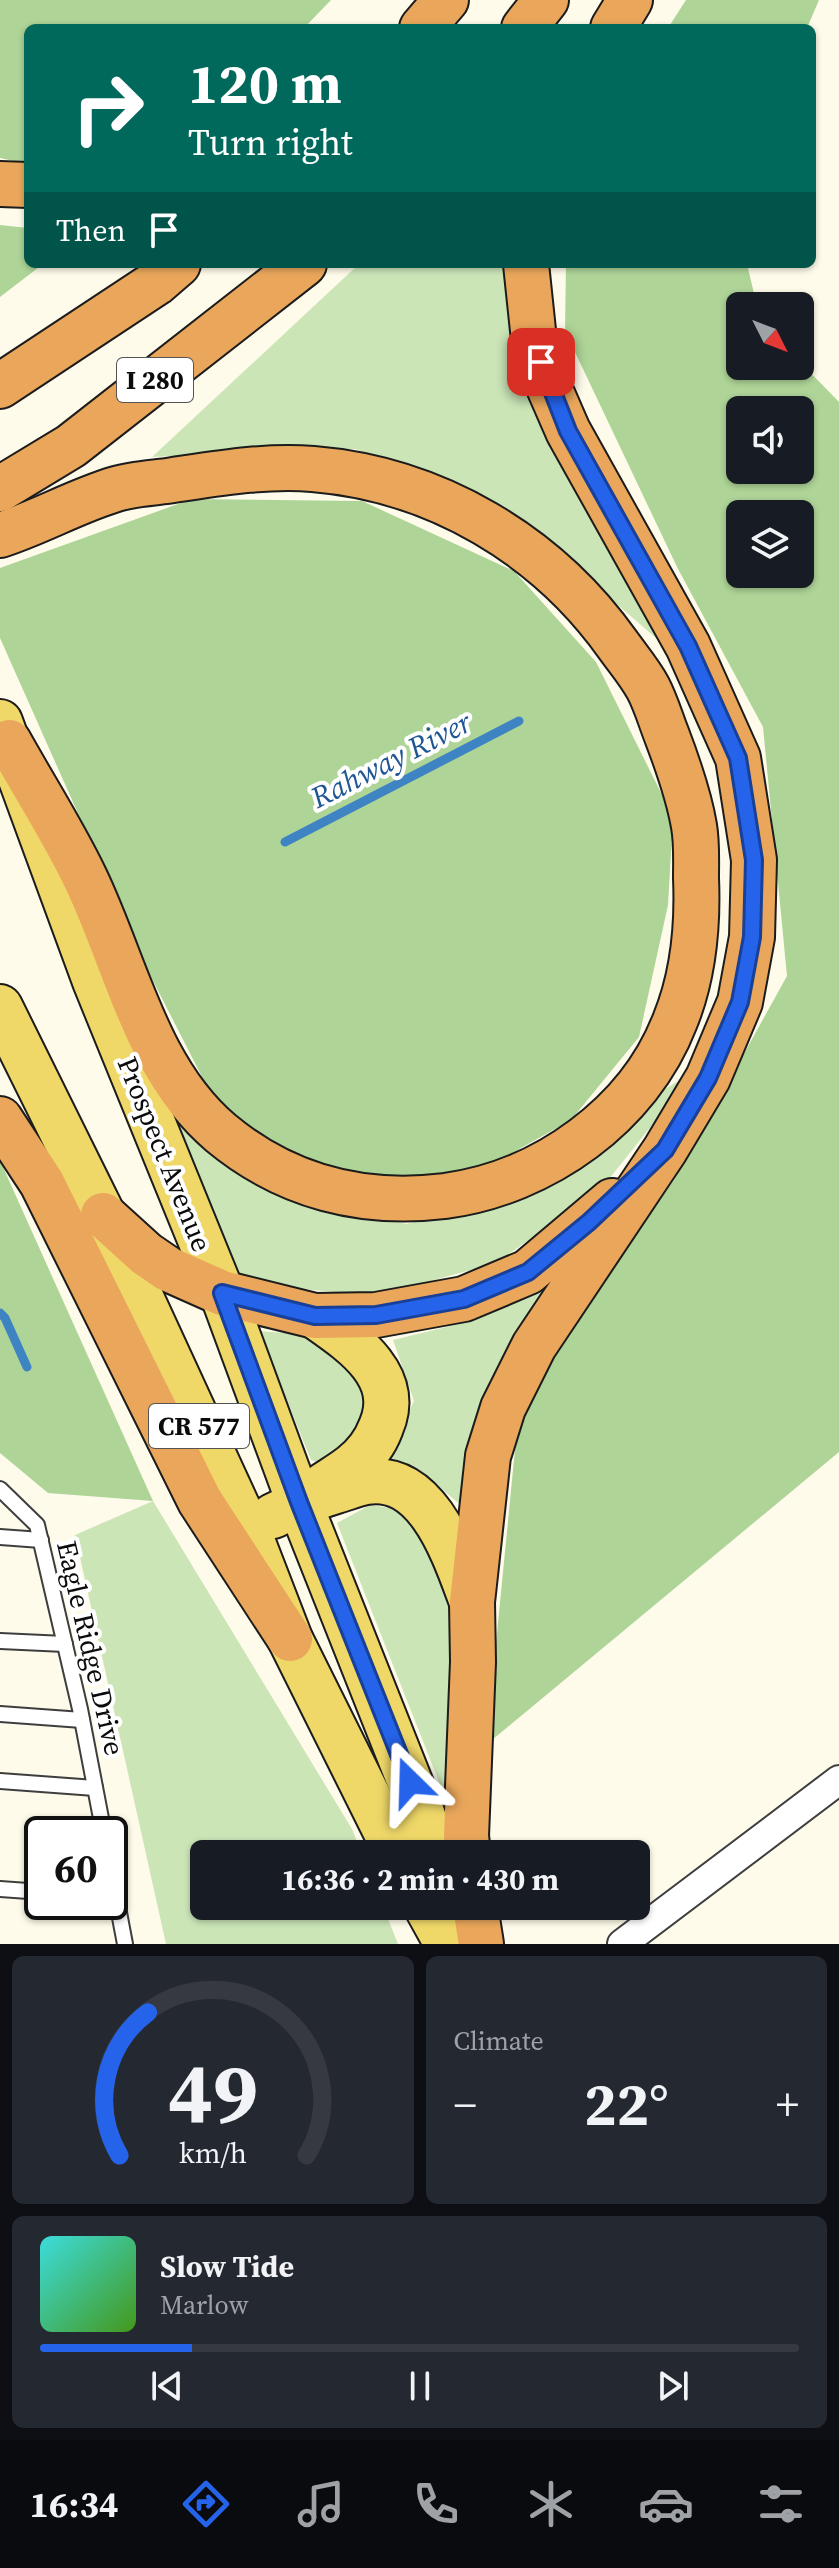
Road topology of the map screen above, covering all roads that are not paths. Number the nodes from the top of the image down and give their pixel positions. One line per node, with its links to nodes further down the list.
1 (446, 0): 4 (highway)
2 (546, 0): 5 (highway)
3 (630, 0): 6 (highway)
4 (425, 24)
5 (527, 24)
6 (615, 24)
7 (0, 184): 8 (highway)
8 (24, 185)
9 (173, 268): 12 (highway, I 280)
10 (299, 268): 13 (highway, I 280)
11 (526, 268): 18 (highway)
12 (0, 386)
13 (0, 489)
14 (0, 535): 15 (highway)
15 (4, 732): 20 (main road, Prospect Avenue / CR 577)
16 (0, 1007): 19 (main road, CR 577)
17 (0, 1119): 28 (highway)
18 (665, 1150): 21 (highway); 27 (highway)
19 (103, 1215): 20 (highway); 24 (main road, CR 577)
20 (222, 1293): 21 (highway); 23 (main road, Prospect Avenue / CR 577)
21 (315, 1316): 23 (main road)
22 (0, 1489): 26 (lane, Eagle Ridge Drive)
23 (299, 1502): 24 (main road); 27 (main road); 38 (main road, Prospect Avenue / CR 577)
24 (248, 1530): 28 (main road, CR 577)
25 (0, 1537): 26 (lane)
26 (41, 1540): 30 (lane, Eagle Ridge Drive)
27 (472, 1602): 39 (highway)
28 (290, 1639): 37 (main road, CR 577)
29 (0, 1641): 30 (lane)
30 (65, 1644): 32 (lane, Eagle Ridge Drive)
31 (0, 1714): 32 (lane)
32 (82, 1720): 35 (lane, Eagle Ridge Drive)
33 (839, 1780): 50 (street)
34 (0, 1781): 35 (lane)
35 (95, 1788): 36 (lane, Eagle Ridge Drive)
36 (100, 1816)
37 (390, 1840)
38 (431, 1840)
39 (466, 1840)
40 (0, 1889): 41 (lane)
41 (24, 1891)
42 (119, 1920): 46 (lane)
43 (434, 1920): 47 (main road)
44 (457, 1920): 48 (main road)
45 (477, 1920): 49 (highway)
46 (125, 1944)
47 (447, 1944)
48 (465, 1944)
49 (481, 1944)
50 (622, 1944)

